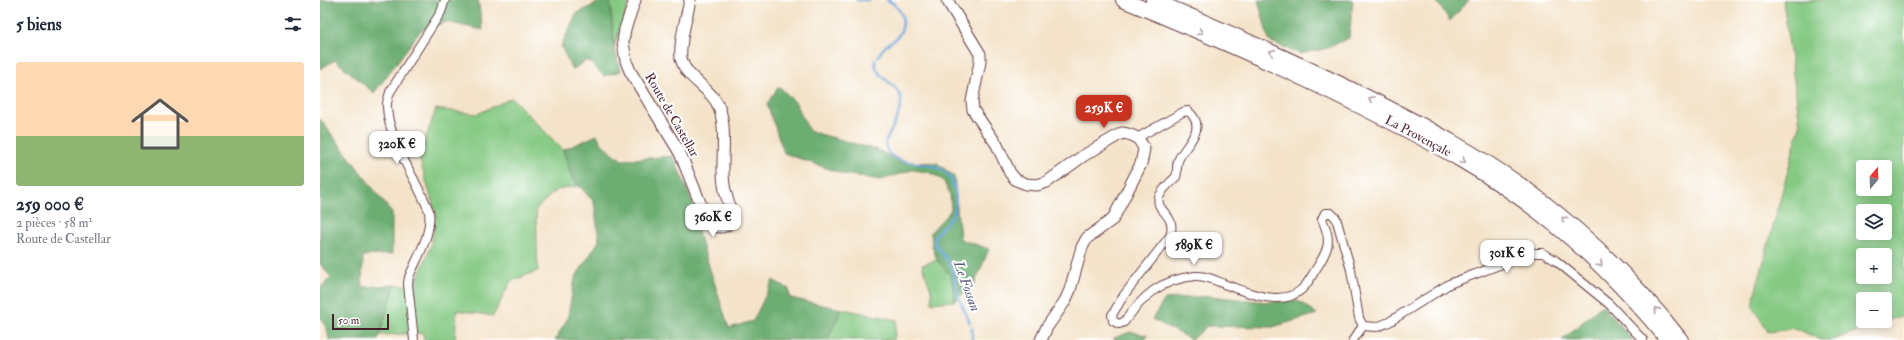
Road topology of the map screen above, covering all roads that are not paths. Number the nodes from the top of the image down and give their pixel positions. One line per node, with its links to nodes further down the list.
1 (445, 0): 11 (street)
2 (635, 0): 3 (street, Route de Castellar)
3 (690, 0)
4 (947, 0): 9 (street)
5 (1123, 0): 7 (highway, La Provençale)
6 (1154, 0): 7 (highway, La Provençale)
7 (1166, 11): 8 (highway, La Provençale)
8 (1306, 73): 15 (highway, La Provençale, one-way to 15); 16 (highway, La Provençale, one-way to 8)
9 (1137, 138): 10 (street); 12 (street)
10 (1363, 326): 13 (street); 14 (street)
11 (414, 340)
12 (1042, 340)
13 (1353, 340)
14 (1643, 340)
15 (1668, 340)
16 (1681, 340)

